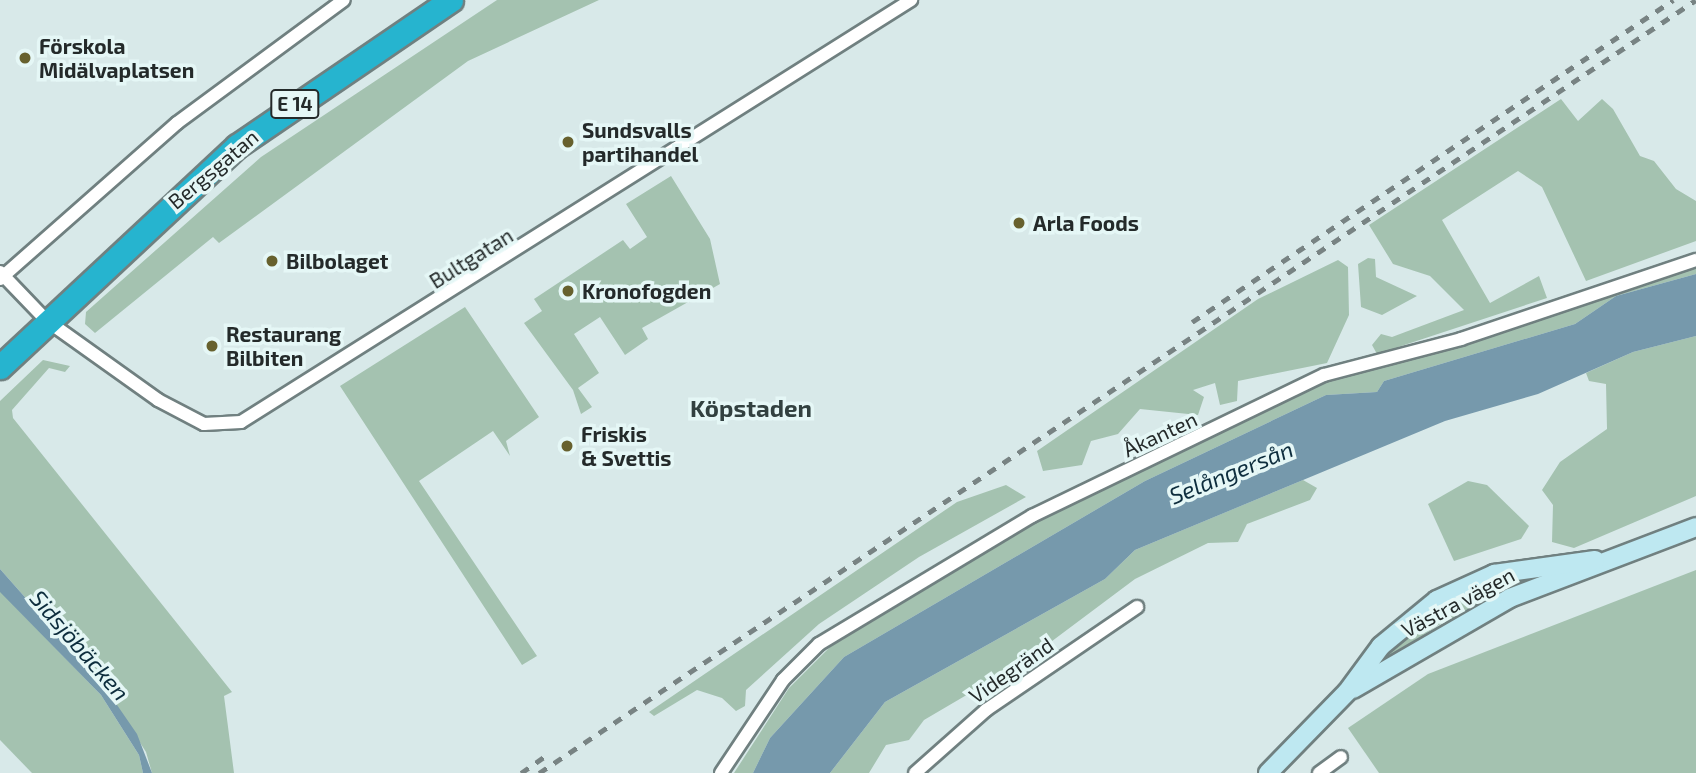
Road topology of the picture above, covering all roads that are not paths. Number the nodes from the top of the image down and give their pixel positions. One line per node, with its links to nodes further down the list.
1 (344, 0): 6 (street)
2 (451, 0): 4 (highway, Bergsgatan / E 14)
3 (911, 0): 7 (street, Bultgatan)
4 (425, 6): 7 (highway, Bergsgatan / E 14)
5 (1696, 260): 14 (street, Åkanten)
6 (2, 276): 7 (street, Bultgatan)
7 (46, 320): 8 (highway, Bergsgatan / E 14)
8 (0, 367)
9 (1696, 527): 10 (street, Västra vägen)
10 (1595, 561): 12 (street, Västra vägen); 12 (street, Västra vägen)
11 (1137, 607): 15 (street, Videgränd)
12 (1347, 692): 16 (street, Västra vägen)
13 (1341, 757): 17 (street)
14 (722, 773)
15 (915, 773)
16 (1268, 773)
17 (1319, 773)

